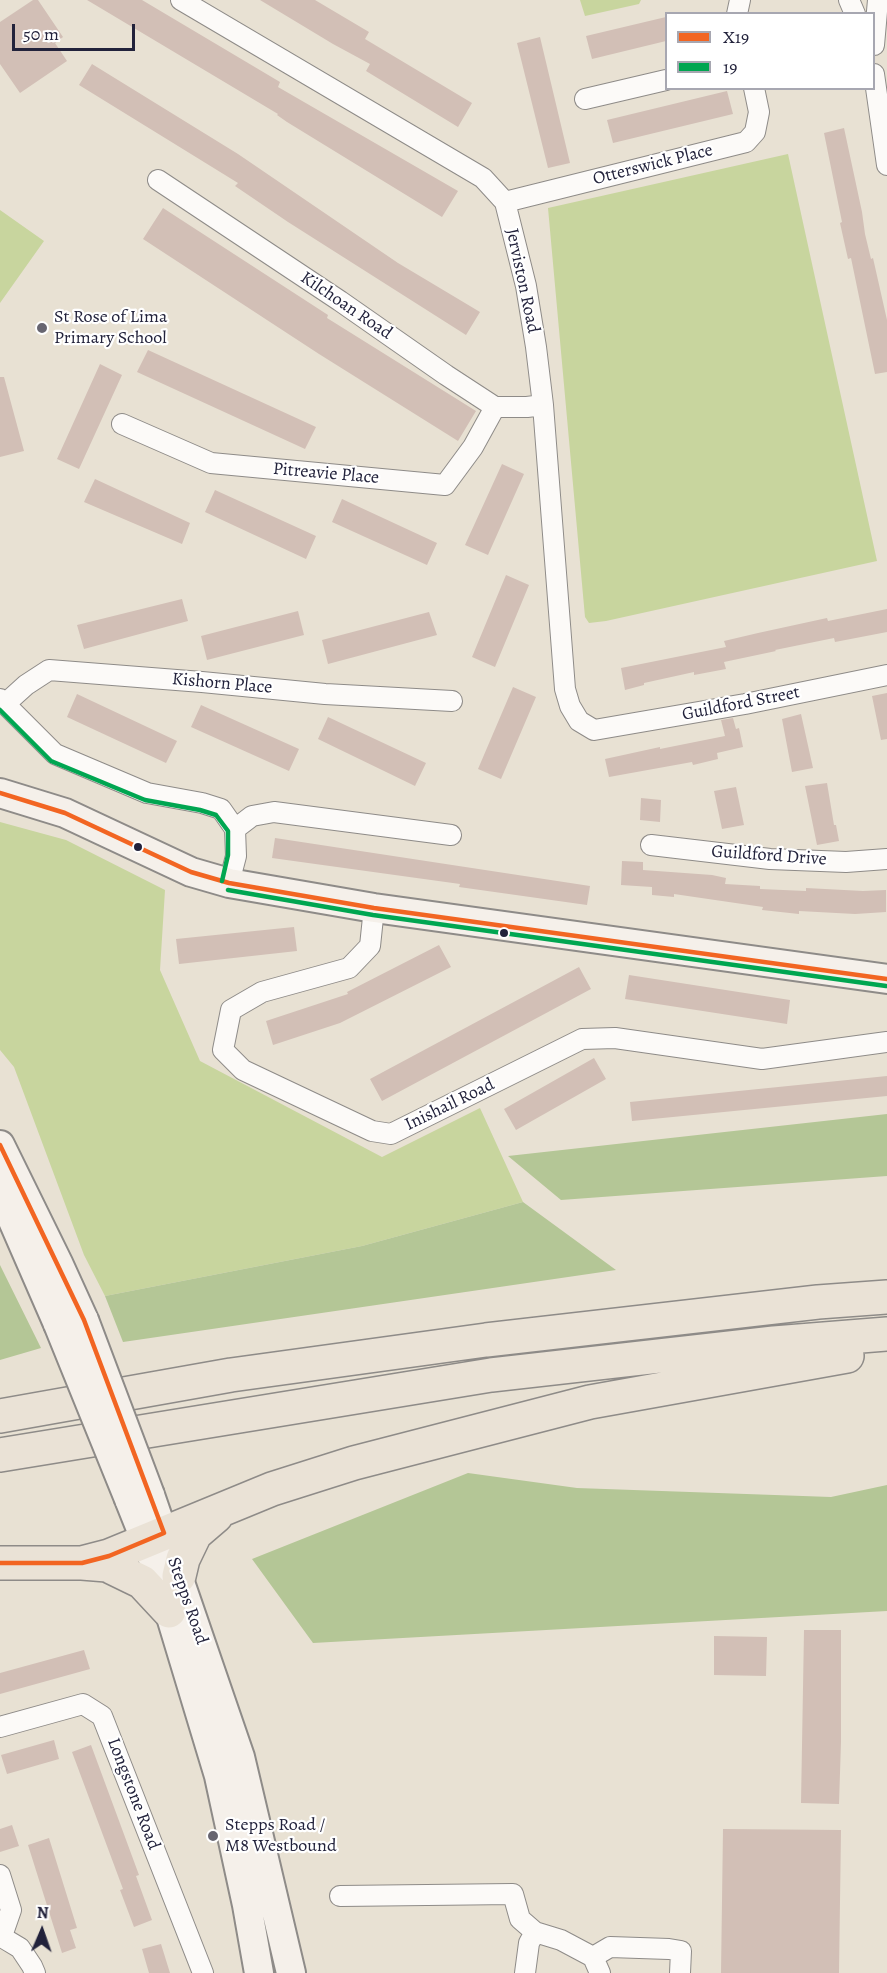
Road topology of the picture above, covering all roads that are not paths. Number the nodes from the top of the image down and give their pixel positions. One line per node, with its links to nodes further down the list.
1 (181, 0): 10 (street, Jerviston Road)
2 (878, 0): 3 (street)
3 (875, 27)
4 (665, 80): 7 (street)
5 (875, 87): 8 (street)
6 (754, 90): 10 (street, Otterswick Place)
7 (585, 99)
8 (887, 165)
9 (158, 180): 12 (street, Kilchoan Road)
10 (505, 202): 11 (street, Jerviston Road)
11 (543, 405): 12 (street); 17 (street, Jerviston Road)
12 (495, 407): 13 (street, Pitreavie Place)
13 (122, 424)
14 (887, 675): 17 (street, Guildford Street)
15 (452, 700): 16 (street, Kishorn Place)
16 (2, 702): 19 (street)
17 (594, 730)
18 (0, 793): 23 (main road)
19 (235, 829): 20 (street); 23 (street)
20 (451, 835)
21 (651, 845): 22 (street, Guildford Drive)
22 (887, 859)
23 (230, 883): 24 (main road)
24 (374, 908): 25 (main road); 26 (street, Inishail Road)
25 (887, 979)
26 (887, 1042)
27 (0, 1145): 30 (main road, Stepps Road)
28 (0, 1191): 30 (main road, Stepps Road)
29 (887, 1297): 33 (highway)
30 (71, 1322): 38 (main road, Stepps Road, bridge)
31 (887, 1334): 36 (highway)
32 (887, 1349): 37 (highway)
33 (231, 1375): 34 (highway); 35 (highway)
34 (0, 1392)
35 (0, 1416)
36 (0, 1455)
37 (230, 1506): 38 (highway); 41 (highway)
38 (155, 1537): 40 (highway); 41 (main road, Stepps Road); 42 (main road, Stepps Road)
39 (0, 1563): 40 (highway)
40 (82, 1563): 42 (highway)
41 (179, 1576): 52 (main road, Stepps Road)
42 (169, 1611): 51 (main road, Stepps Road)
43 (0, 1727): 50 (street, Longstone Road)
44 (0, 1875): 47 (street)
45 (340, 1896): 46 (street)
46 (535, 1932): 48 (street); 53 (street)
47 (1, 1936): 49 (street)
48 (597, 1965): 54 (street)
49 (35, 1973)
50 (203, 1973)
51 (259, 1973)
52 (291, 1973)
53 (525, 1973)
54 (680, 1973)

